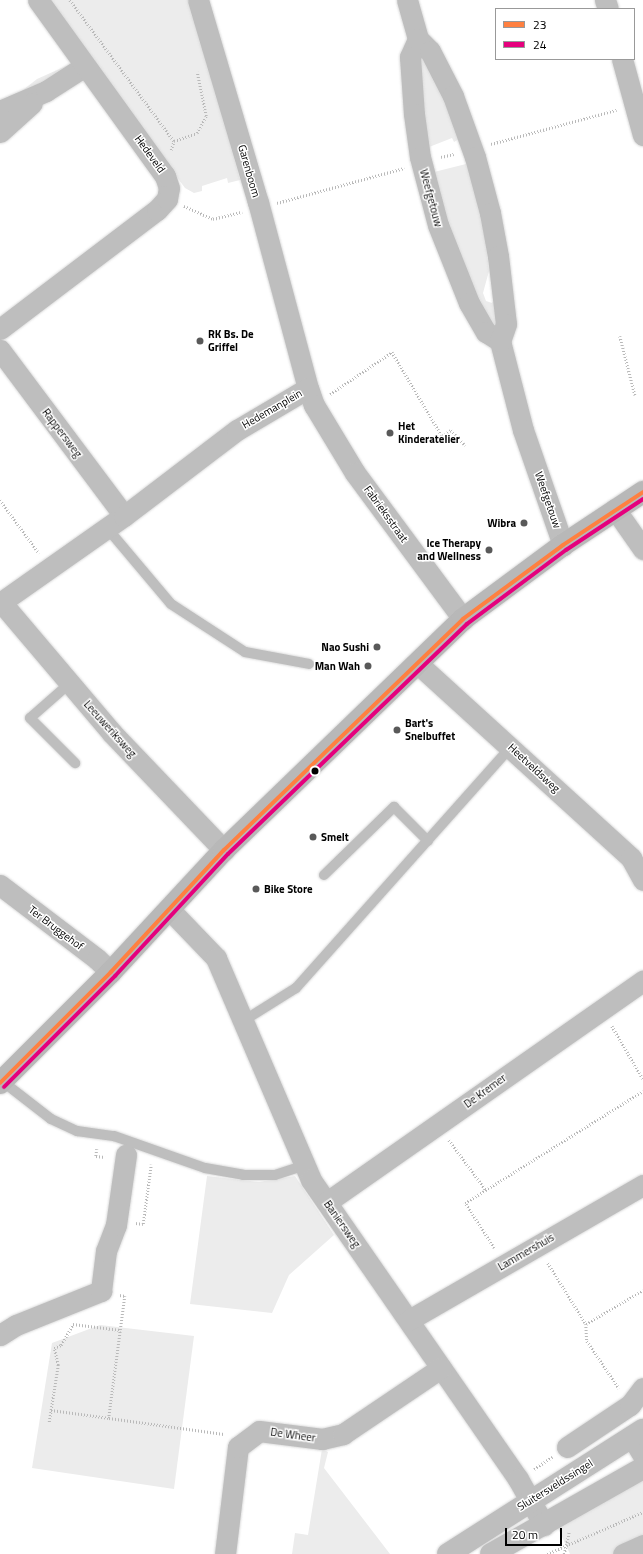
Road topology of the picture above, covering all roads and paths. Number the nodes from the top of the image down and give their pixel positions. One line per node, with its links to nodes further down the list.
1 (38, 0): 7 (street, Hedeveld)
2 (70, 0): 13 (path)
3 (198, 0): 18 (street, Garenboom)
4 (407, 0): 5 (street)
5 (418, 40): 17 (street); 17 (street, Weefgetouw)
6 (622, 60): 12 (street)
7 (86, 66): 9 (street); 15 (street, Hedeveld)
8 (196, 69): 13 (path)
9 (46, 91): 10 (street); 11 (street)
10 (0, 111)
11 (0, 132)
12 (643, 135)
13 (174, 141): 14 (path)
14 (170, 156)
15 (0, 329)
16 (620, 336): 20 (path)
17 (500, 341): 28 (street, Weefgetouw)
18 (296, 342): 21 (street, Hedemanplein)
19 (0, 350): 26 (street, Rappersweg)
20 (635, 395)
21 (311, 396): 22 (path); 26 (street, Hedemanplein); 32 (street, Fabrieksstraat)
22 (465, 445)
23 (643, 492): 25 (street)
24 (0, 500): 30 (path)
25 (615, 509): 28 (street); 29 (street)
26 (124, 516): 27 (street)
27 (107, 528): 30 (street); 34 (lane)
28 (563, 545): 32 (street)
29 (643, 550)
30 (50, 568): 31 (street)
31 (1, 603): 35 (street, Leeuweriksweg)
32 (463, 619): 33 (street)
33 (417, 663): 36 (street, Heetveldsweg); 39 (street)
34 (309, 664)
35 (70, 683): 37 (lane); 39 (street, Leeuweriksweg)
36 (511, 747): 38 (lane); 40 (street, Heetveldsweg)
37 (74, 763)
38 (428, 841): 41 (lane); 48 (lane)
39 (224, 850): 44 (street)
40 (637, 853): 42 (street, Heetveldsweg)
41 (324, 875)
42 (643, 880)
43 (0, 886): 45 (street, Ter Bruggehof)
44 (169, 909): 45 (street); 48 (street, Baniersweg)
45 (110, 972): 50 (street)
46 (643, 981): 47 (street, De Kremer)
47 (602, 1008): 49 (path); 52 (street, De Kremer)
48 (243, 1021): 55 (street, Baniersweg)
49 (643, 1079)
50 (1, 1082): 53 (lane)
51 (643, 1091): 57 (path)
52 (438, 1125): 57 (path); 58 (street, De Kremer)
53 (153, 1150): 55 (lane); 59 (path)
54 (126, 1155): 59 (street)
55 (305, 1165): 58 (street, Baniersweg)
56 (643, 1185): 60 (street, Lammershuis)
57 (486, 1190): 61 (path)
58 (327, 1202): 64 (street, Baniersweg)
59 (116, 1220): 63 (street)
60 (537, 1246): 61 (street, Lammershuis); 65 (path)
61 (504, 1265): 64 (street, Lammershuis)
62 (643, 1290): 65 (path)
63 (101, 1291): 66 (path); 67 (street)
64 (409, 1320): 68 (street, Baniersweg)
65 (586, 1324): 70 (path)
66 (121, 1330): 71 (path); 72 (path)
67 (0, 1335)
68 (441, 1368): 75 (street, De Wheer); 79 (street, Baniersweg)
69 (643, 1388): 70 (street)
70 (630, 1405): 76 (street)
71 (51, 1410): 72 (path); 73 (path)
72 (109, 1418): 75 (path)
73 (49, 1422)
74 (638, 1434): 77 (street); 80 (main road, Sluitersveldssingel)
75 (251, 1438): 84 (street, De Wheer)
76 (567, 1447): 79 (path)
77 (643, 1456)
78 (643, 1468): 82 (main road)
79 (518, 1479): 80 (street, Baniersweg)
80 (532, 1500): 82 (street, Baniersweg); 85 (main road, Sluitersveldssingel)
81 (643, 1512): 87 (path)
82 (544, 1525): 86 (main road)
83 (643, 1545): 88 (street)
84 (225, 1554)
85 (448, 1554)
86 (491, 1554)
87 (547, 1554)
88 (623, 1554)

